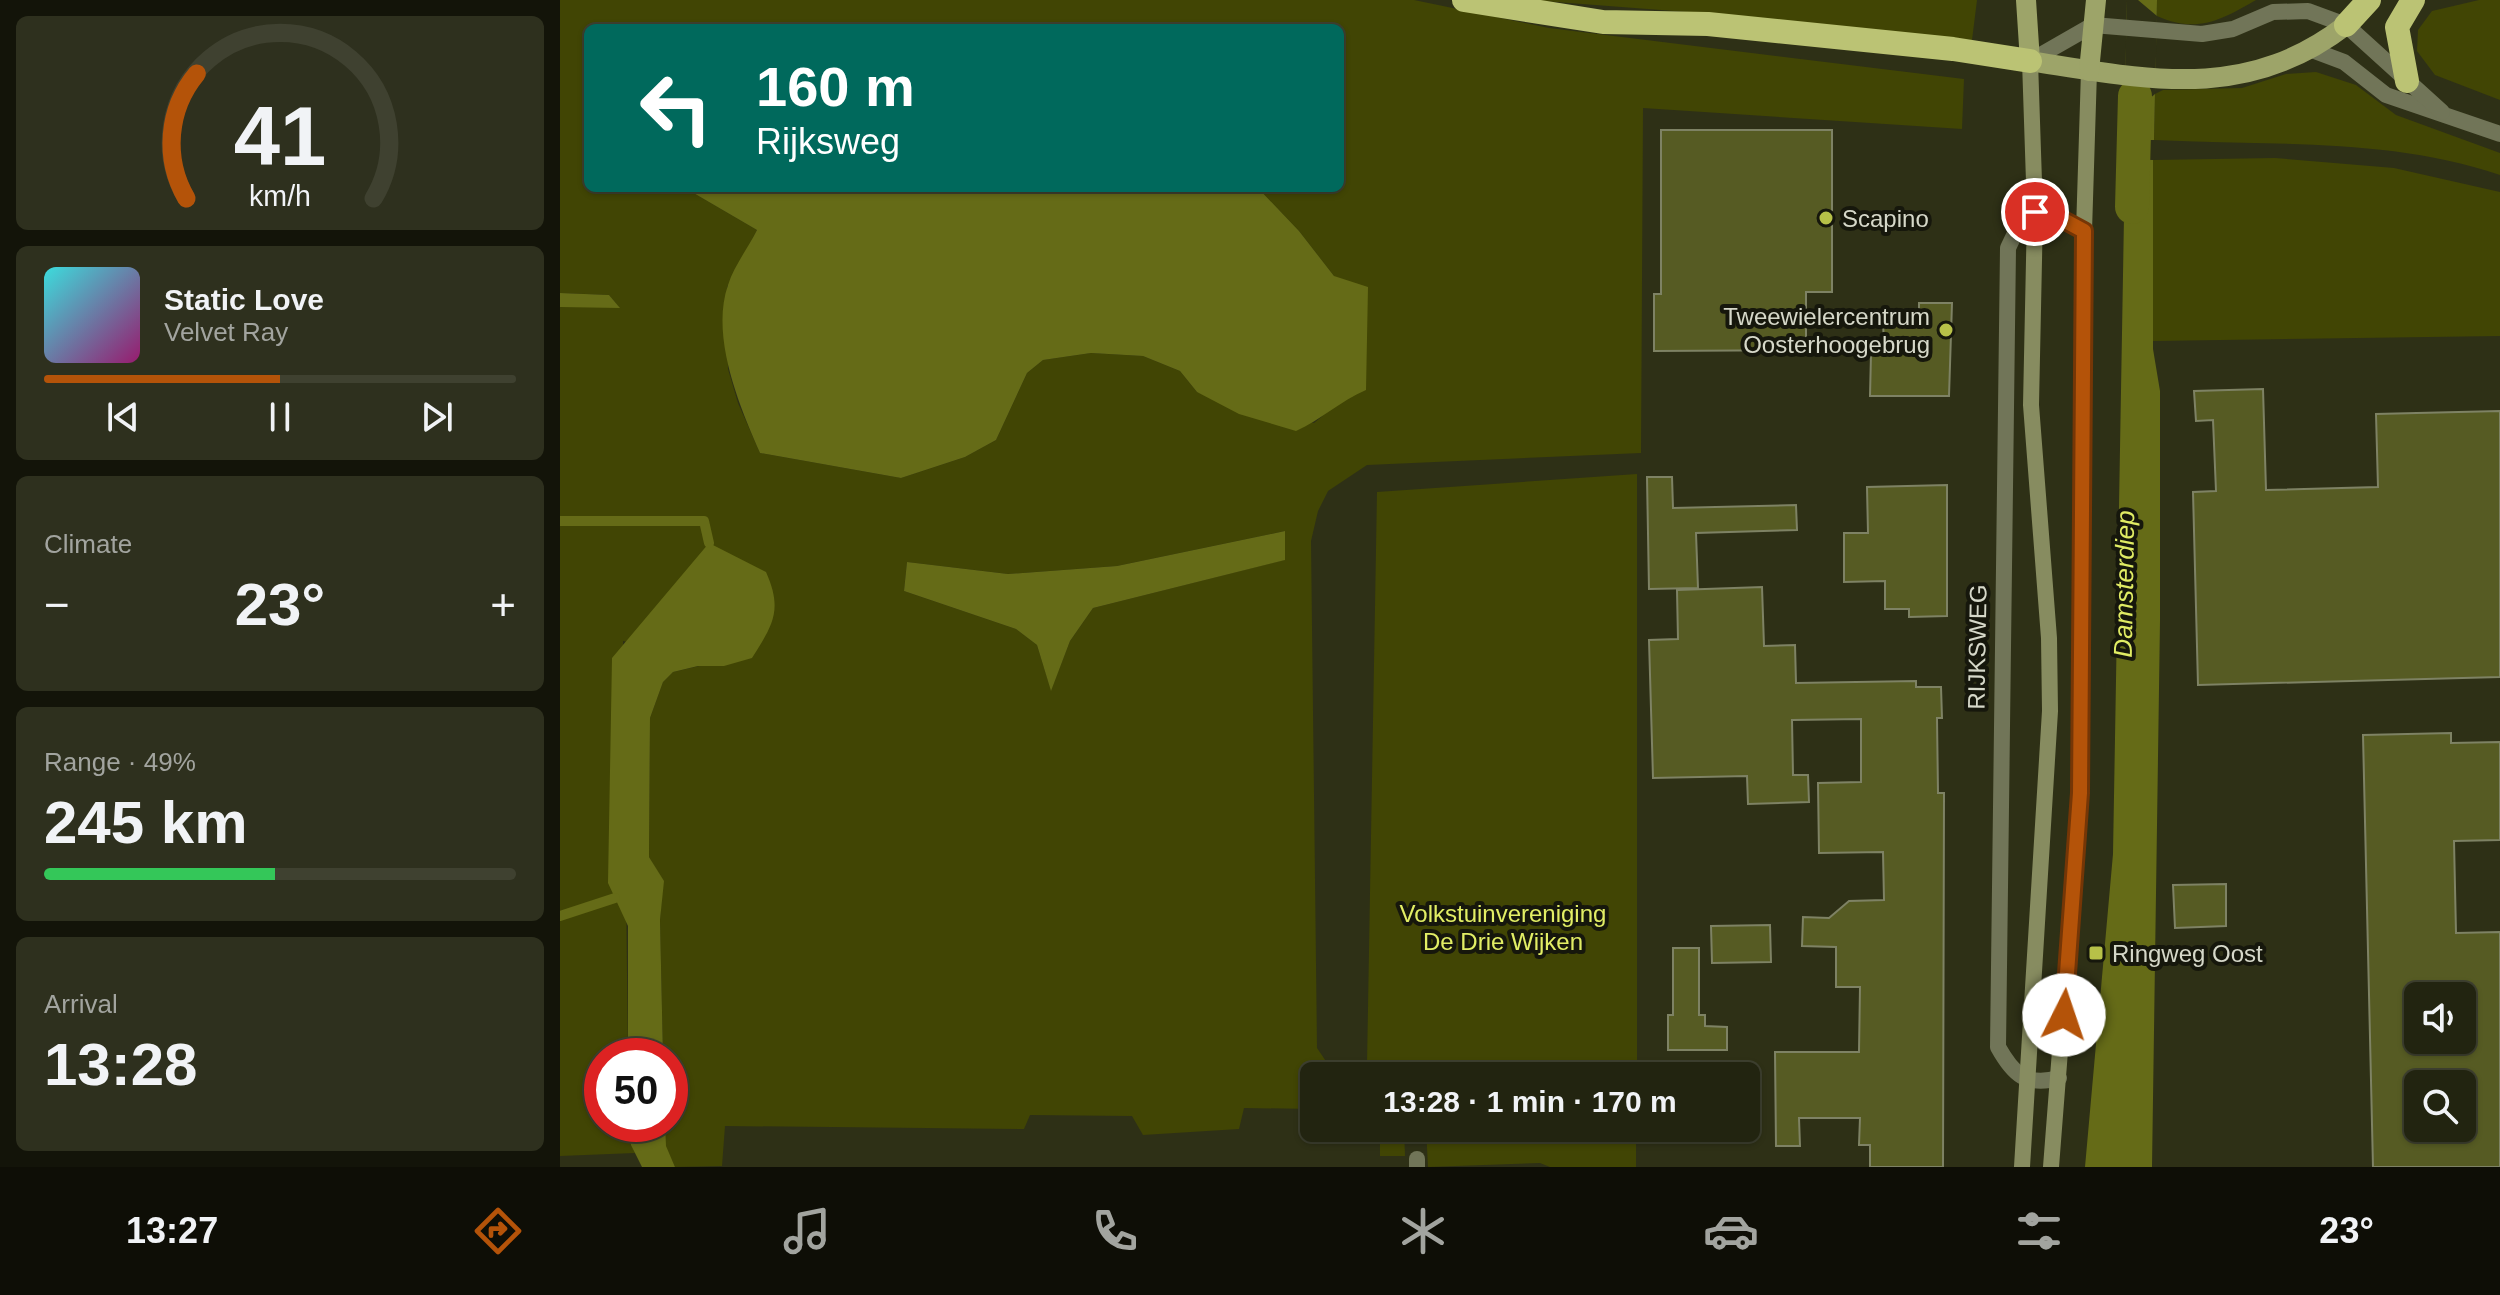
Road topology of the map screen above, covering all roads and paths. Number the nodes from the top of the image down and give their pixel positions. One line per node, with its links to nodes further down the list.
1 (1464, 0): 9 (highway)
2 (2026, 0): 9 (main road)
3 (2096, 0): 6 (main road)
4 (2369, 0): 7 (highway)
5 (2413, 0): 11 (highway)
6 (2093, 25): 7 (street); 9 (street); 10 (main road)
7 (2346, 25): 8 (main road); 11 (street)
8 (2312, 50): 10 (main road); 12 (street)
9 (2030, 61): 10 (main road); 14 (main road)
10 (2089, 71): 15 (main road)
11 (2407, 81): 12 (street)
12 (2442, 112): 13 (street)
13 (2500, 134)
14 (2035, 212): 15 (street); 17 (main road); 17 (street, RIJKSWEG)
15 (2084, 231): 16 (main road)
16 (2059, 1078): 17 (street); 19 (main road)
17 (2029, 1079): 18 (main road)
18 (2022, 1167)
19 (2051, 1167)

